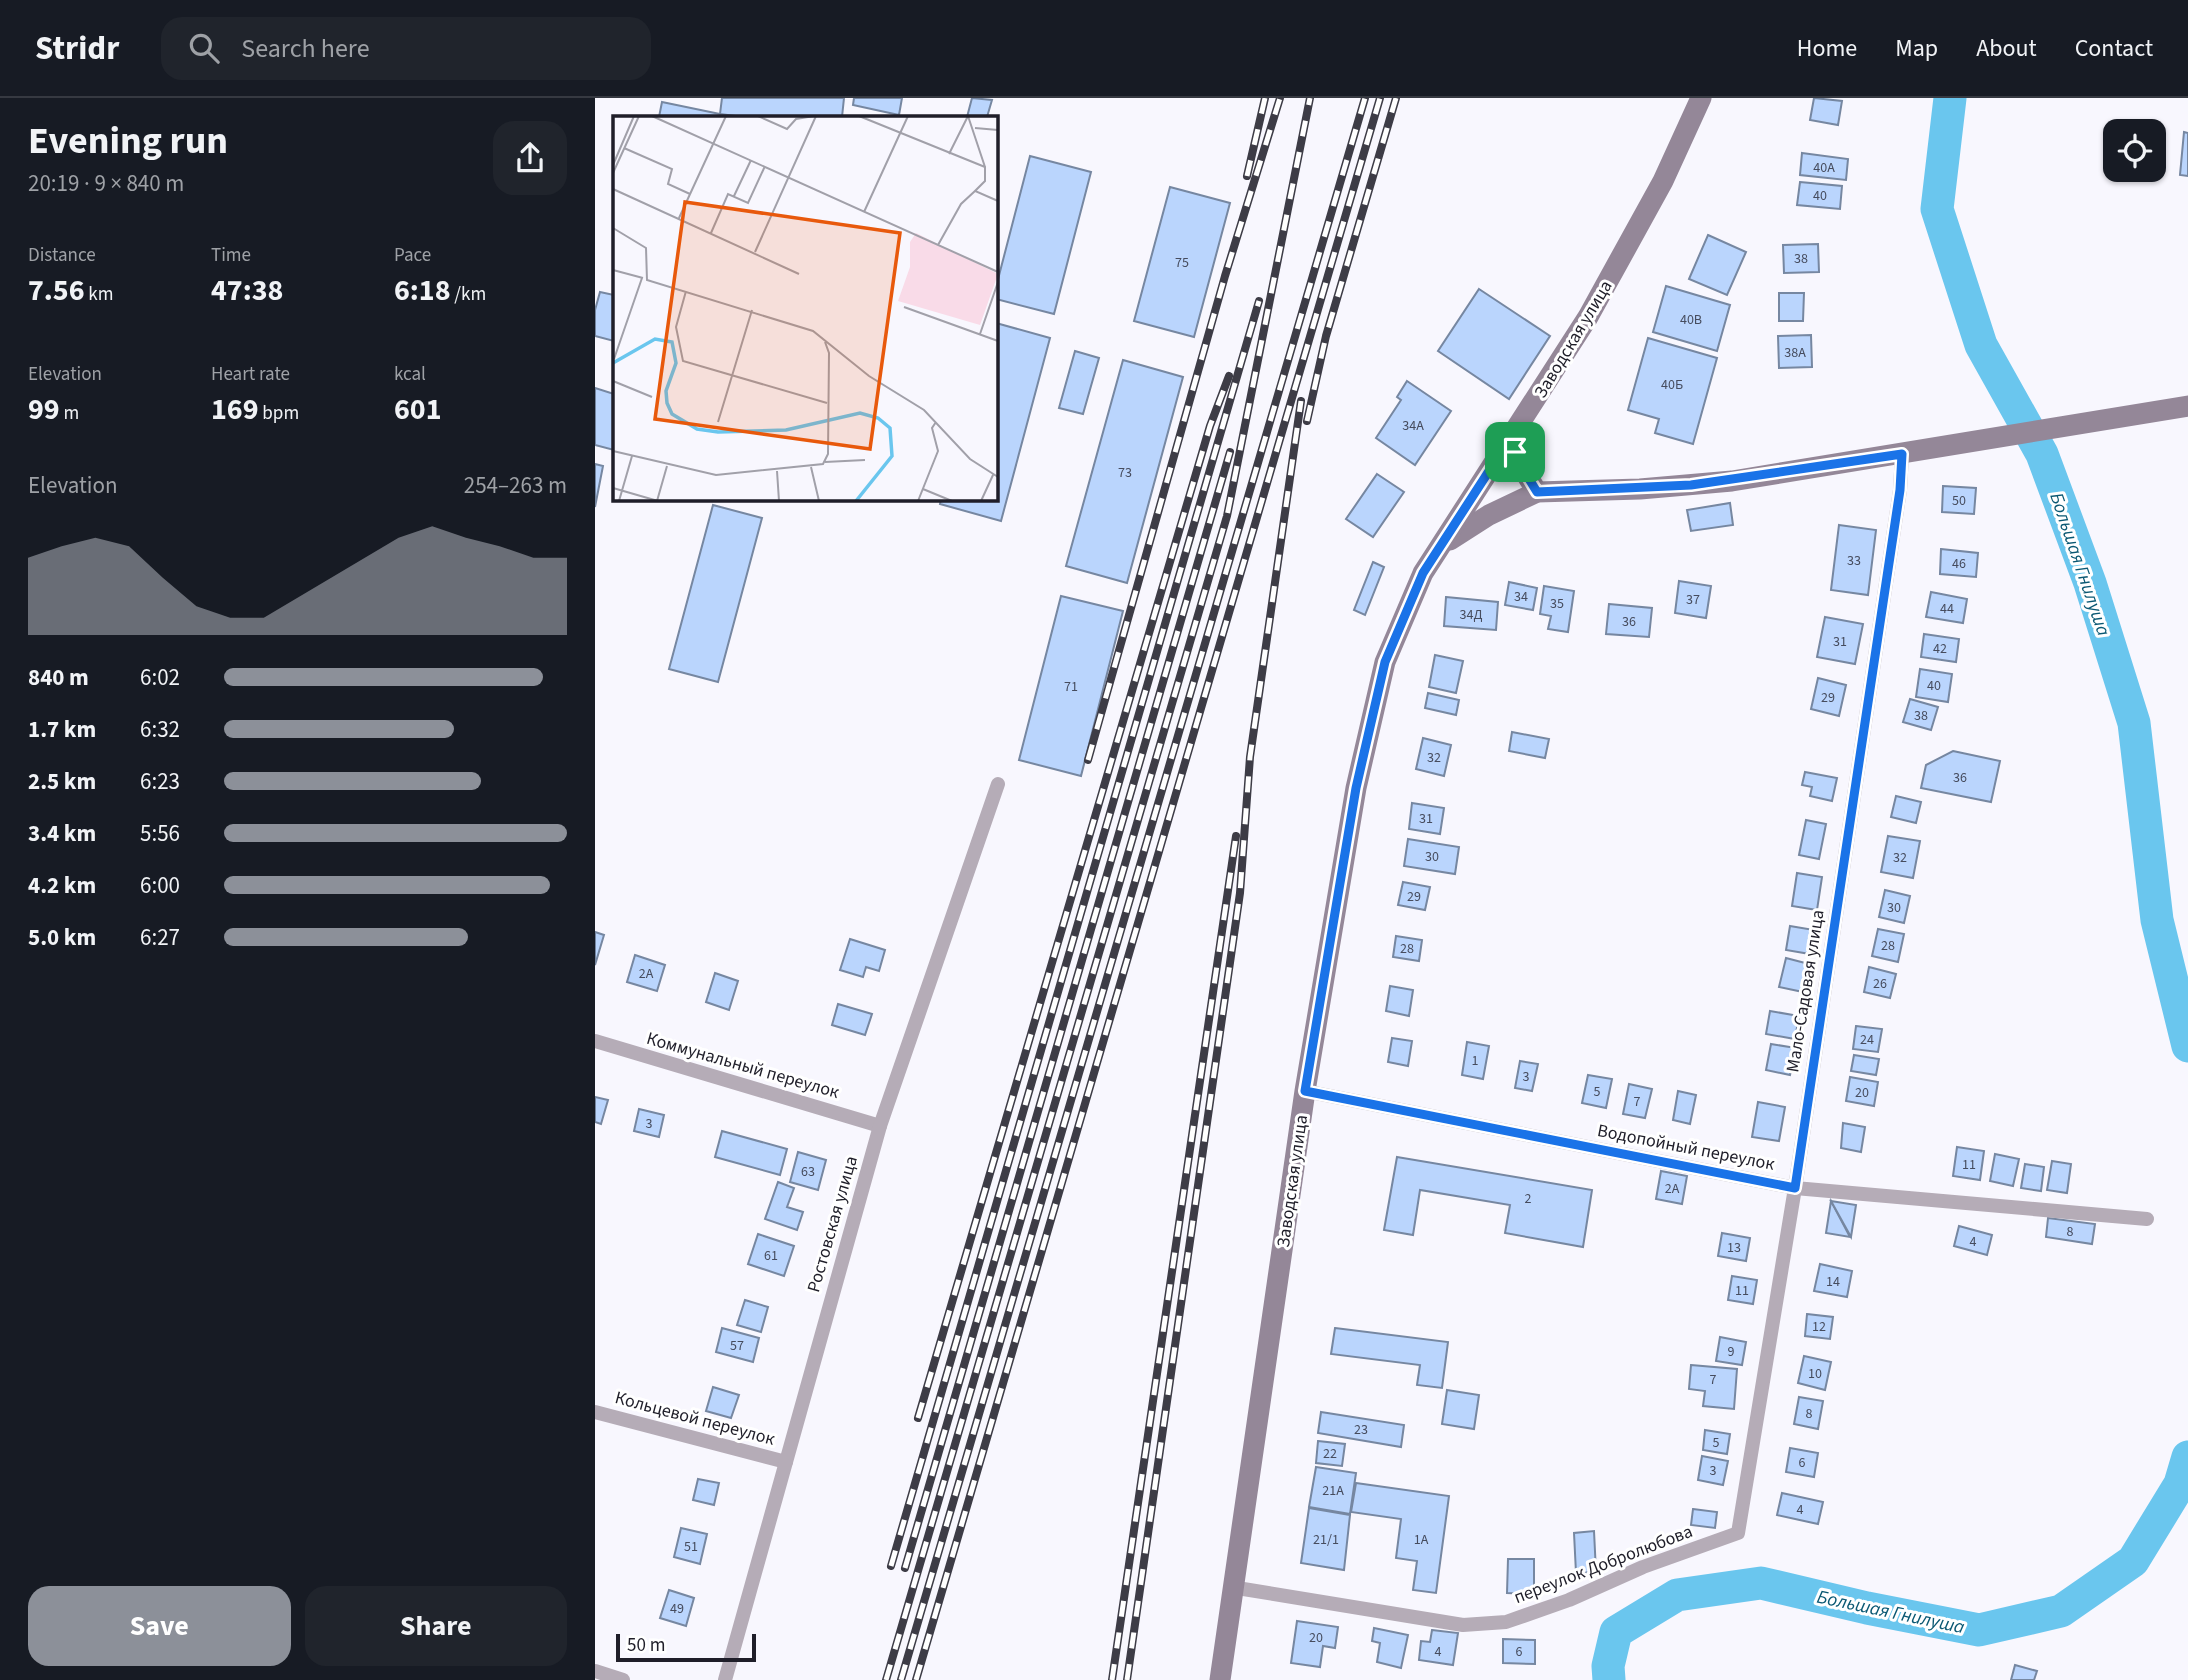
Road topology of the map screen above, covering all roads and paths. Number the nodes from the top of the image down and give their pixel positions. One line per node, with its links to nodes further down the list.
1 (1702, 98): 3 (main road, Заводская улица)
2 (2188, 406): 4 (main road)
3 (1511, 437): 5 (main road); 6 (main road, Заводская улица)
4 (1902, 454): 5 (main road); 11 (street, Мало-Садовая улица)
5 (1537, 492): 6 (main road)
6 (1441, 546): 9 (main road, Заводская улица)
7 (998, 784): 10 (street, Ростовская улица)
8 (595, 1041): 10 (street, Коммунальный переулок)
9 (1305, 1091): 11 (street, Водопойный переулок); 16 (main road, Заводская улица)
10 (880, 1126): 14 (street, Ростовская улица)
11 (1795, 1188): 12 (street, Водопойный переулок); 15 (street, Мало-Садовая улица)
12 (2147, 1219)
13 (595, 1412): 14 (street, Кольцевой переулок)
14 (786, 1462): 19 (street, Ростовская улица)
15 (1738, 1533): 16 (street, переулок Добролюбова)
16 (1231, 1587): 20 (main road, Заводская улица)
17 (595, 1671): 18 (street)
18 (623, 1680)
19 (725, 1680)
20 (1220, 1680)

